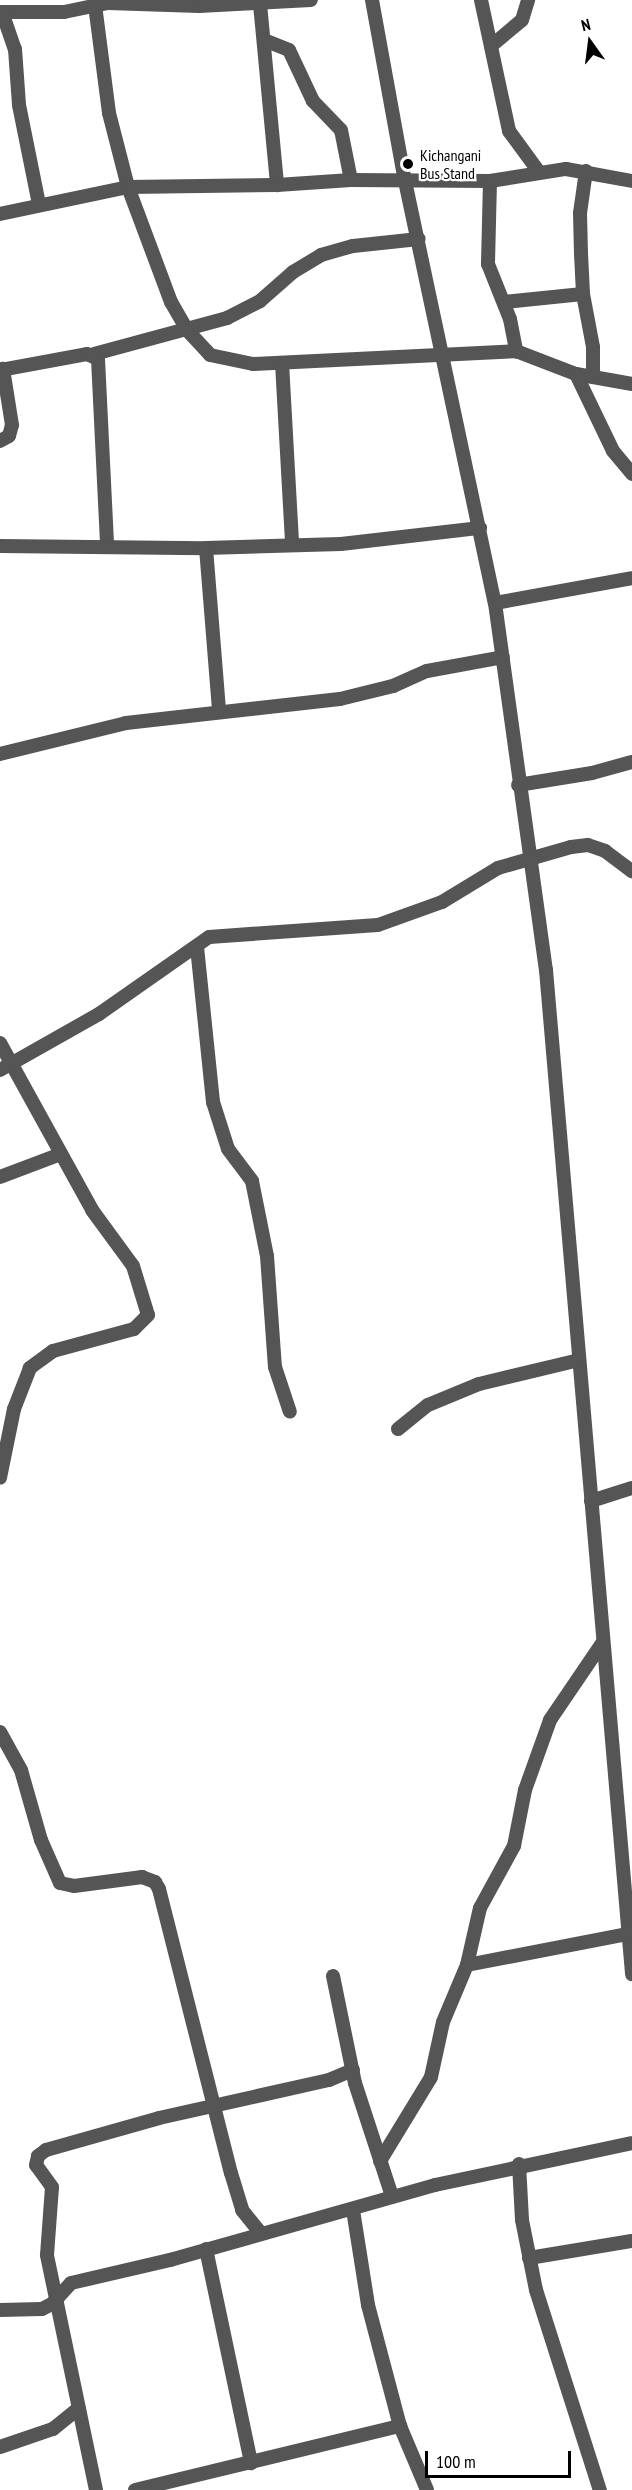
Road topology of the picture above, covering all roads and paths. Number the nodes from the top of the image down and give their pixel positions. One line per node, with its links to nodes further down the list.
1 (291, 0): 2 (street); 7 (street)
2 (311, 0)
3 (372, 0): 15 (street)
4 (481, 0): 11 (street)
5 (528, 0): 11 (street)
6 (199, 3): 7 (street); 8 (street)
7 (260, 4): 10 (street)
8 (95, 5): 9 (street); 19 (street)
9 (1, 12): 20 (street)
10 (264, 40): 14 (street); 18 (street)
11 (491, 46): 13 (street)
12 (586, 171): 13 (street); 17 (street); 23 (street)
13 (539, 172): 16 (street)
14 (351, 180): 15 (street); 18 (street)
15 (405, 181): 16 (street); 22 (street)
16 (490, 181): 24 (street)
17 (632, 181)
18 (277, 185): 19 (street)
19 (128, 187): 20 (street); 25 (street)
20 (39, 204): 21 (street)
21 (0, 214)
22 (419, 239): 25 (street); 28 (street)
23 (583, 294): 24 (street); 32 (street)
24 (504, 302): 26 (street)
25 (187, 330): 27 (street); 29 (street)
26 (516, 351): 28 (street); 31 (street)
27 (94, 354): 30 (street); 37 (street)
28 (445, 356): 29 (street); 36 (street)
29 (282, 363): 38 (street)
30 (1, 369): 34 (street)
31 (576, 374): 32 (street); 35 (street)
32 (593, 377): 33 (street)
33 (632, 384)
34 (0, 441)
35 (632, 474)
36 (480, 528): 38 (street); 42 (street)
37 (107, 544): 39 (street); 40 (street)
38 (292, 544): 40 (street)
39 (0, 546)
40 (206, 548): 44 (street)
41 (632, 578): 42 (street)
42 (495, 603): 43 (street)
43 (503, 657): 44 (street); 47 (street)
44 (219, 711): 45 (street)
45 (0, 754)
46 (632, 762): 47 (street)
47 (518, 785): 48 (street)
48 (528, 856): 49 (street); 50 (street); 55 (street)
49 (632, 871)
50 (197, 947): 52 (street); 56 (street)
51 (0, 1043): 52 (street)
52 (6, 1067): 53 (street)
53 (61, 1154): 54 (street); 58 (street)
54 (0, 1177)
55 (579, 1360): 57 (street); 60 (street)
56 (290, 1412)
57 (398, 1429)
58 (0, 1478)
59 (632, 1488): 60 (street)
60 (591, 1501): 61 (street)
61 (603, 1642): 63 (street); 64 (street)
62 (0, 1732): 68 (street)
63 (628, 1934): 64 (street); 65 (street)
64 (467, 1965): 70 (street)
65 (632, 1974)
66 (333, 1976): 67 (street)
67 (353, 2070): 68 (street); 70 (street)
68 (214, 2109): 74 (street); 78 (street)
69 (632, 2143): 71 (street)
70 (380, 2162): 72 (street)
71 (519, 2164): 72 (street); 77 (street)
72 (392, 2196): 73 (street)
73 (353, 2210): 74 (street); 81 (street)
74 (259, 2231): 76 (street)
75 (632, 2241): 77 (street)
76 (206, 2250): 78 (street); 83 (street)
77 (529, 2258): 87 (street)
78 (56, 2298): 79 (street); 80 (street)
79 (0, 2310)
80 (79, 2408): 82 (street); 84 (street)
81 (400, 2426): 83 (street); 86 (street)
82 (0, 2447)
83 (252, 2463): 85 (street)
84 (96, 2490)
85 (135, 2490)
86 (427, 2490)
87 (600, 2490)

